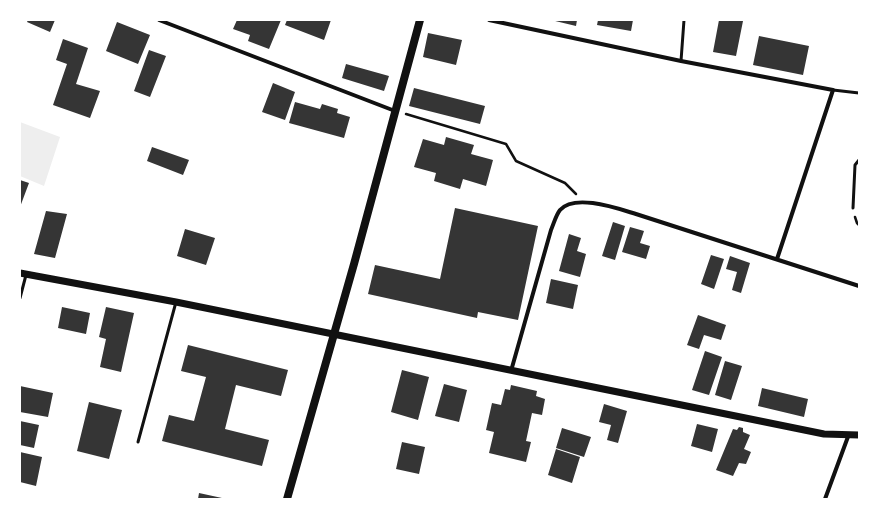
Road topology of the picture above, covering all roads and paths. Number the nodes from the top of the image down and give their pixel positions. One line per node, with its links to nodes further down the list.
1 (159, 20): 8 (street)
2 (420, 20): 8 (main road)
3 (488, 20): 5 (street)
4 (684, 20): 5 (lane)
5 (681, 61): 6 (street)
6 (833, 90): 7 (lane); 12 (street)
7 (859, 93)
8 (395, 111): 10 (path); 17 (main road)
9 (859, 160): 11 (lane)
10 (585, 202): 12 (street); 18 (street)
11 (853, 208)
12 (778, 259): 14 (street)
13 (23, 274): 15 (lane); 16 (street)
14 (859, 286)
15 (20, 298)
16 (176, 302): 17 (street); 21 (lane)
17 (335, 335): 18 (street); 22 (main road)
18 (511, 371): 19 (street)
19 (849, 434): 20 (street); 23 (street)
20 (859, 435)
21 (138, 442)
22 (287, 499)
23 (825, 499)

